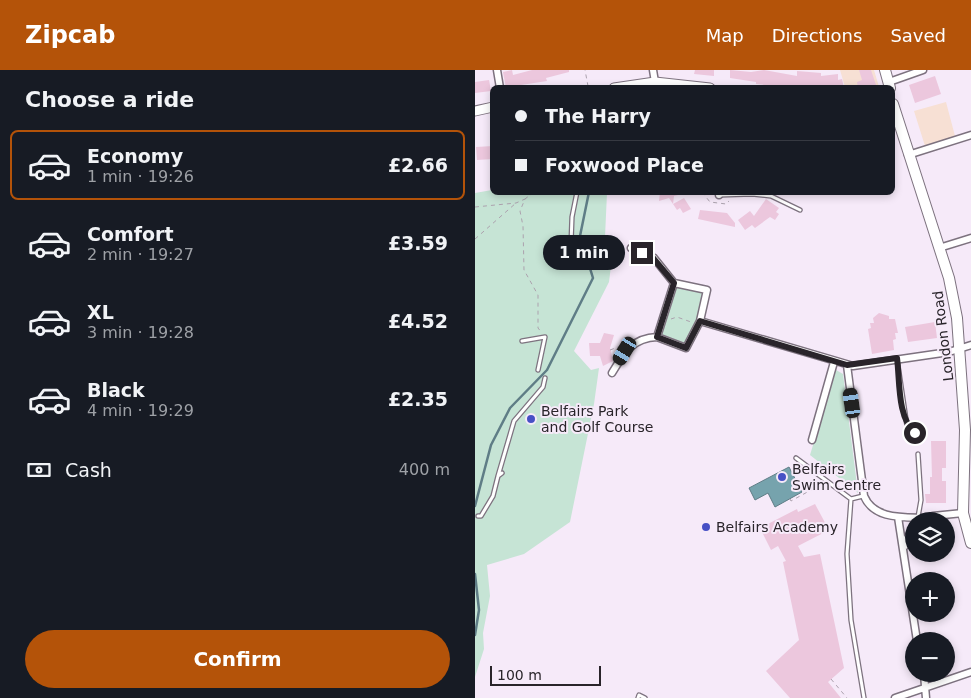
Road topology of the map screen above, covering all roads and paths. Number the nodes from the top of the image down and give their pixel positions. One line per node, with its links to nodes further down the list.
1 (497, 70): 7 (street)
2 (585, 70): 8 (path)
3 (653, 70): 6 (street)
4 (885, 70): 11 (main road)
5 (923, 70): 11 (street)
6 (655, 82): 9 (street); 10 (street)
7 (500, 85)
8 (588, 85)
9 (634, 85)
10 (682, 85)
11 (889, 85)
12 (490, 108): 13 (street)
13 (475, 111)
14 (895, 111): 16 (main road, London Road)
15 (971, 135): 16 (street)
16 (908, 155): 28 (main road, London Road)
17 (530, 195): 20 (path)
18 (577, 195): 26 (lane)
19 (762, 195): 23 (lane)
20 (525, 199): 21 (path); 33 (path)
21 (517, 203): 22 (path); 25 (path)
22 (475, 207)
23 (800, 210)
24 (971, 238): 28 (street)
25 (475, 239)
26 (571, 244)
27 (631, 248): 29 (street)
28 (939, 248): 36 (main road, London Road)
29 (674, 283): 30 (street); 31 (street)
30 (663, 320): 31 (path); 32 (street)
31 (699, 323): 32 (street); 38 (street)
32 (657, 337): 41 (street)
33 (545, 338): 34 (lane); 40 (lane)
34 (522, 341)
35 (971, 345): 36 (street)
36 (961, 349): 37 (street); 43 (main road, London Road)
37 (897, 358): 39 (street); 44 (lane)
38 (833, 362): 39 (street); 45 (street)
39 (847, 365): 52 (street)
40 (538, 370)
41 (612, 373)
42 (545, 378): 49 (lane)
43 (968, 430): 50 (main road, London Road)
44 (915, 433)
45 (812, 440)
46 (918, 454): 56 (lane)
47 (796, 458): 51 (lane)
48 (502, 473): 49 (lane)
49 (498, 476): 59 (lane)
50 (967, 478): 53 (main road, London Road)
51 (827, 481): 54 (path); 55 (lane)
52 (864, 496): 55 (lane); 60 (street)
53 (967, 498): 57 (main road, London Road)
54 (790, 499)
55 (851, 499): 73 (lane)
56 (922, 512)
57 (963, 513): 58 (street); 62 (main road, London Road)
58 (955, 514)
59 (478, 516)
60 (898, 517): 61 (street); 64 (street)
61 (905, 518)
62 (971, 543)
63 (905, 547): 64 (street)
64 (904, 552): 65 (street)
65 (916, 632)
66 (971, 672): 69 (street)
67 (831, 679): 72 (path)
68 (925, 682): 69 (street)
69 (925, 688): 74 (street); 75 (street)
70 (638, 698): 71 (lane)
71 (645, 698)
72 (847, 698)
73 (864, 698)
74 (895, 698)
75 (927, 698)

